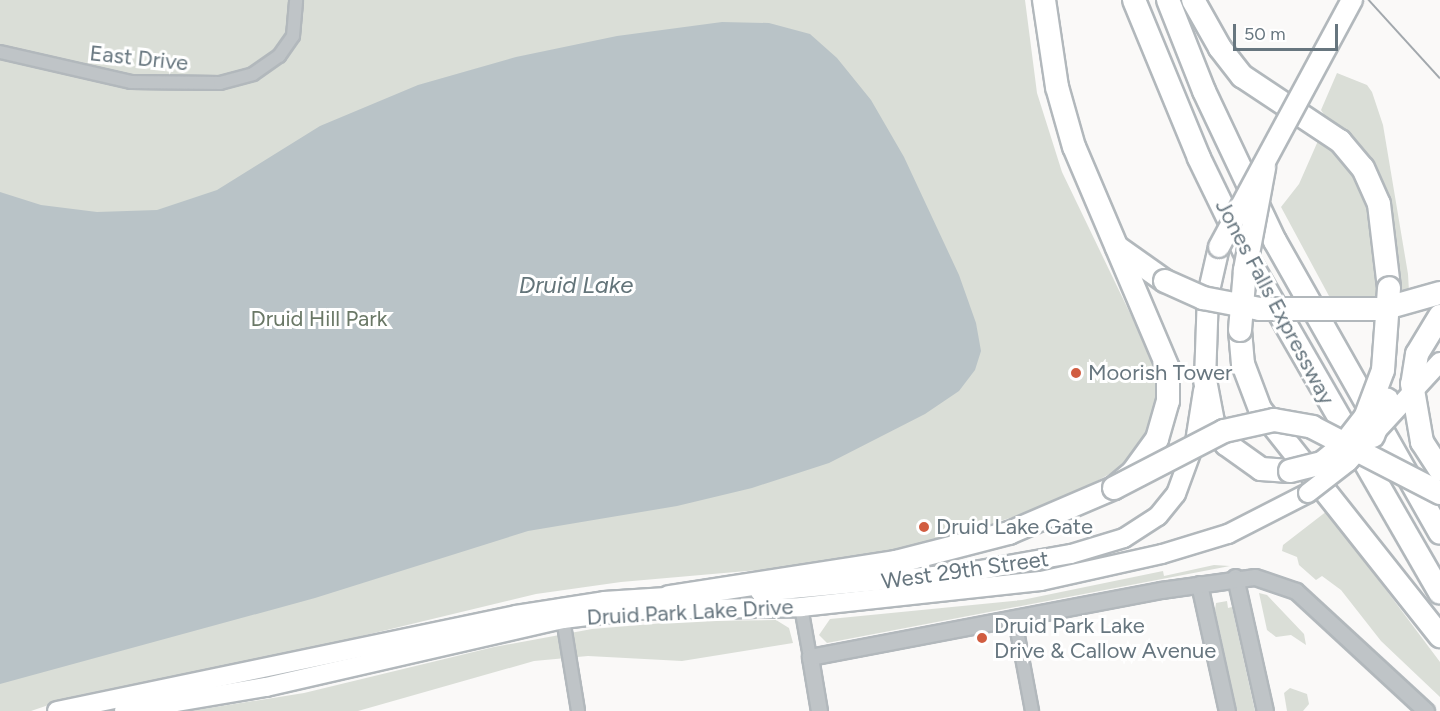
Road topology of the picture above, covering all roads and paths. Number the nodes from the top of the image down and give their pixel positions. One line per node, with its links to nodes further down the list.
1 (296, 0): 7 (street, East Drive)
2 (1044, 0): 9 (highway)
3 (1134, 0): 22 (highway, Jones Falls Expressway)
4 (1352, 0): 8 (main road, West 29th Street, bridge)
5 (1194, 2): 10 (highway)
6 (1171, 7): 19 (highway, Jones Falls Expressway)
7 (0, 52)
8 (1264, 168): 14 (main road, West 29th Street, bridge); 27 (highway, bridge)
9 (1117, 247): 11 (highway, bridge); 17 (highway, bridge)
10 (1389, 288): 14 (highway, bridge); 15 (highway, bridge)
11 (1440, 293)
12 (1440, 316): 16 (highway, bridge)
13 (1440, 362): 15 (main road, Druid Park Lake Drive, bridge)
14 (1205, 380): 23 (main road, West 29th Street)
15 (1374, 436): 24 (main road, Druid Park Lake Drive, bridge)
16 (1440, 470)
17 (1109, 491): 18 (highway, bridge); 23 (highway)
18 (1440, 494)
19 (1440, 533)
20 (1235, 577): 21 (street); 36 (street); 37 (street)
21 (1199, 584): 26 (street); 35 (street)
22 (1440, 593)
23 (669, 597): 29 (main road, Druid Park Lake Drive)
24 (801, 607): 25 (main road, Druid Park Lake Drive); 28 (street)
25 (563, 619): 29 (main road, Druid Park Lake Drive); 32 (street)
26 (1015, 620): 28 (street); 34 (street)
27 (1440, 636)
28 (810, 657): 33 (street)
29 (165, 701): 30 (main road, Druid Park Lake Drive); 31 (main road, Druid Park Lake Drive)
30 (57, 711)
31 (124, 711)
32 (578, 711)
33 (819, 711)
34 (1032, 711)
35 (1227, 711)
36 (1265, 711)
37 (1426, 711)

